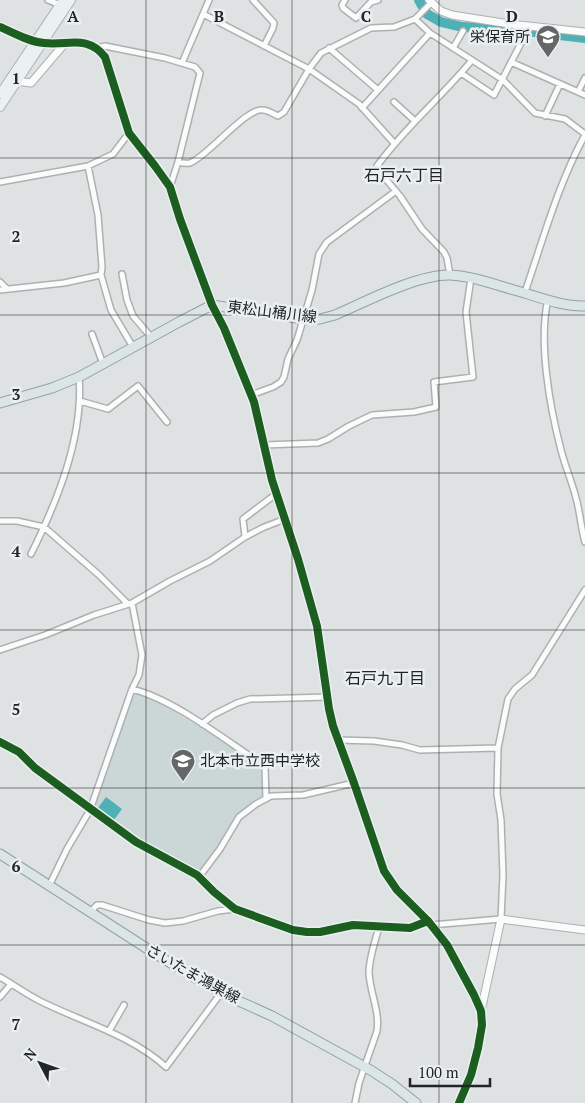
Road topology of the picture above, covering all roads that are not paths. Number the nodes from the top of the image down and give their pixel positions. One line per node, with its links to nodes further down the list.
1 (48, 0): 7 (street)
2 (70, 0): 16 (main road)
3 (253, 0): 18 (street)
4 (345, 0): 5 (street)
5 (378, 0)
6 (206, 1): 9 (street)
7 (61, 2): 16 (main road)
8 (430, 2): 10 (street); 11 (street)
9 (203, 14): 18 (street); 24 (street)
10 (415, 19): 15 (street); 20 (street)
11 (530, 26): 14 (street); 23 (street)
12 (0, 27): 16 (street)
13 (463, 32): 21 (street)
14 (585, 32)
15 (430, 33): 21 (street); 31 (street)
16 (39, 42): 17 (street); 29 (main road); 33 (main road)
17 (66, 42): 19 (street); 29 (street)
18 (264, 46): 25 (street)
19 (98, 48): 24 (street); 40 (street)
20 (329, 48): 25 (street); 31 (street)
21 (453, 48): 22 (street)
22 (472, 60): 26 (street); 28 (street)
23 (511, 62): 28 (street); 30 (street)
24 (182, 63): 43 (street)
25 (309, 69): 37 (street); 43 (street)
26 (461, 72): 28 (street); 39 (street)
27 (585, 78): 32 (street)
28 (503, 80): 38 (street)
29 (16, 82): 36 (main road)
30 (560, 84): 32 (street); 38 (street)
31 (378, 90): 37 (street)
32 (578, 92): 34 (street)
33 (0, 94)
34 (585, 95)
35 (394, 102): 39 (street)
36 (0, 107)
37 (362, 108): 42 (street)
38 (545, 116): 41 (street)
39 (415, 121): 42 (street)
40 (129, 134): 44 (street); 46 (street)
41 (585, 135): 55 (street)
42 (394, 143): 47 (street)
43 (178, 162): 46 (street)
44 (88, 166): 45 (street); 49 (street)
45 (0, 182)
46 (170, 188): 57 (street)
47 (396, 191): 50 (street); 59 (street)
48 (122, 274): 61 (street)
49 (101, 275): 53 (street); 62 (street)
50 (450, 275): 51 (main road, 東松山桶川線); 59 (main road, 東松山桶川線)
51 (471, 278): 55 (main road, 東松山桶川線); 69 (street)
52 (0, 282): 53 (street)
53 (8, 289): 54 (street)
54 (0, 290)
55 (524, 292): 56 (main road, 東松山桶川線)
56 (548, 299): 58 (main road, 東松山桶川線); 75 (street)
57 (212, 305): 59 (main road, 東松山桶川線); 61 (main road, 東松山桶川線); 65 (street)
58 (585, 306)
59 (303, 319): 65 (street)
60 (92, 334): 63 (street)
61 (151, 337): 62 (main road, 東松山桶川線)
62 (133, 347): 63 (main road, 東松山桶川線)
63 (103, 365): 64 (main road, 東松山桶川線)
64 (79, 377): 66 (street); 67 (main road, 東松山桶川線)
65 (251, 395): 69 (street)
66 (80, 401): 68 (street); 73 (street)
67 (0, 403)
68 (167, 422)
69 (264, 445): 70 (street)
70 (276, 494): 71 (street); 74 (street)
71 (285, 519): 74 (street); 81 (street)
72 (0, 521): 73 (street)
73 (44, 527): 76 (street); 78 (street)
74 (245, 537): 78 (street)
75 (585, 542)
76 (31, 554)
77 (585, 590): 85 (street)
78 (130, 604): 79 (street); 80 (street)
79 (0, 650)
80 (132, 689): 82 (street); 88 (street)
81 (328, 697): 82 (street); 83 (street)
82 (202, 724): 87 (street)
83 (338, 740): 85 (street); 86 (street)
84 (0, 742): 88 (street)
85 (498, 748): 94 (street)
86 (354, 783): 87 (street); 95 (street)
87 (266, 799): 90 (street)
88 (90, 810): 90 (street); 91 (street)
89 (0, 854): 91 (main road, さいたま鴻巣線)
90 (199, 878): 92 (street)
91 (49, 886): 93 (main road, さいたま鴻巣線)
92 (235, 909): 93 (street); 96 (street)
93 (90, 913): 100 (main road, さいたま鴻巣線)
94 (501, 919): 95 (street); 97 (street); 103 (street)
95 (429, 923): 96 (street); 103 (street)
96 (378, 927): 105 (street)
97 (585, 930)
98 (0, 977): 99 (street)
99 (11, 984): 101 (street); 104 (street)
100 (221, 993): 104 (street); 105 (main road, さいたま鴻巣線)
101 (0, 997)
102 (124, 1005): 104 (street)
103 (481, 1011): 108 (street)
104 (109, 1031)
105 (365, 1068): 106 (street); 107 (main road, さいたま鴻巣線)
106 (355, 1103)
107 (416, 1103)
108 (459, 1103)

